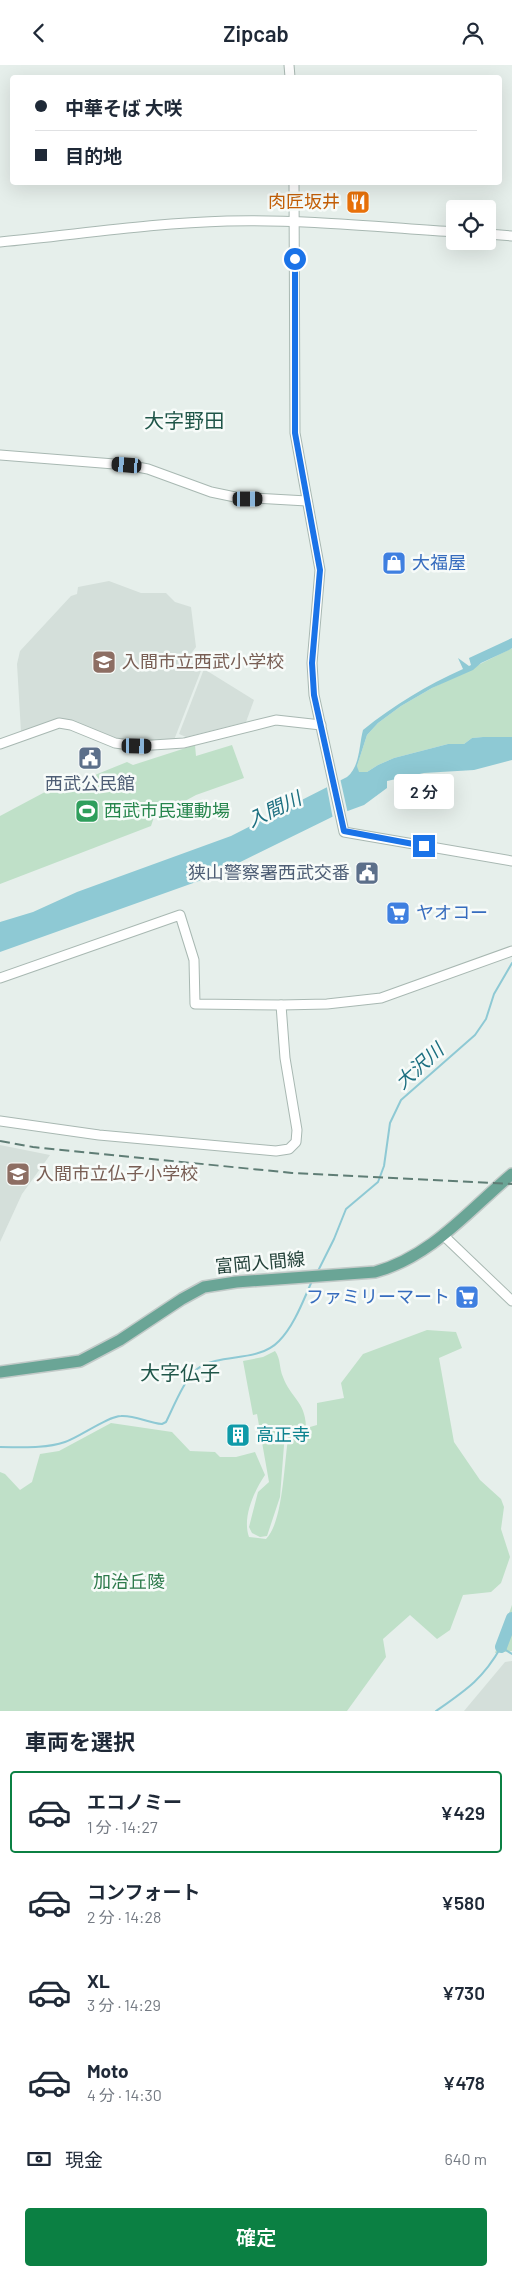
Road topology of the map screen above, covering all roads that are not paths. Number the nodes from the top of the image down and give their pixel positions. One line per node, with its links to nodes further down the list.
1 (294, 185): 2 (street)
2 (296, 221): 3 (street); 6 (street); 8 (street)
3 (446, 231)
4 (496, 235): 5 (street)
5 (512, 236)
6 (0, 242)
7 (0, 455): 8 (street)
8 (306, 501): 9 (street)
9 (321, 727): 10 (street); 11 (street)
10 (0, 744)
11 (512, 861)
12 (512, 951): 14 (street)
13 (0, 978): 14 (street)
14 (281, 1005): 15 (street)
15 (0, 1121)
16 (512, 1174): 17 (main road, 富岡入間線)
17 (443, 1235): 18 (street); 19 (main road, 富岡入間線)
18 (512, 1301)
19 (0, 1372)

